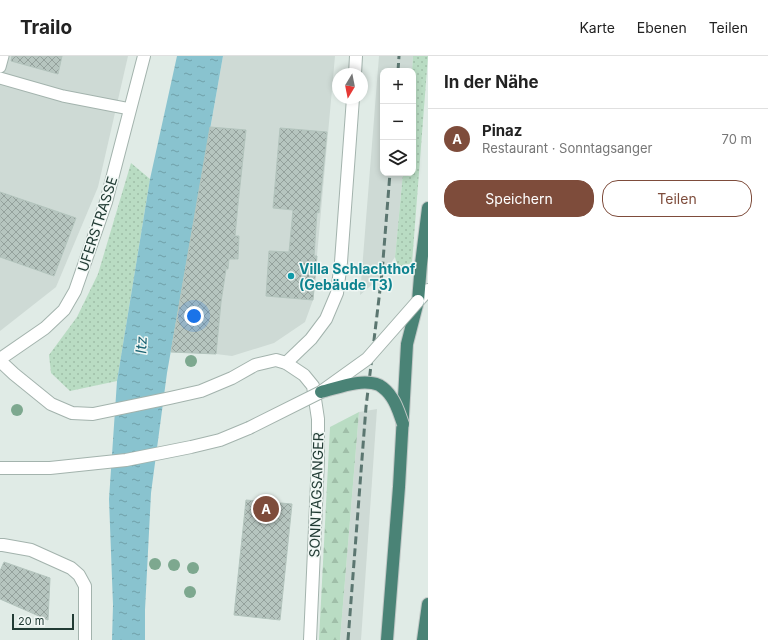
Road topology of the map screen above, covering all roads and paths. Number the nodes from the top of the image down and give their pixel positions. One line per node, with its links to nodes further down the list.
1 (3, 56): 4 (lane)
2 (144, 56): 8 (street, UFERSTRASSE)
3 (356, 56): 5 (street)
4 (0, 66)
5 (355, 68)
6 (0, 78): 8 (lane)
7 (353, 104): 13 (street)
8 (130, 109): 12 (street, UFERSTRASSE)
9 (428, 208): 11 (highway)
10 (428, 290): 11 (street)
11 (418, 301): 14 (street, bridge); 15 (highway, bridge)
12 (0, 360): 13 (street)
13 (286, 363): 20 (street, SONNTAGSANGER)
14 (321, 392): 15 (highway, bridge); 16 (street, bridge)
15 (403, 424): 21 (highway)
16 (0, 468)
17 (0, 545): 19 (street)
18 (428, 604): 22 (highway)
19 (85, 640)
20 (310, 640)
21 (387, 640)
22 (423, 640)

